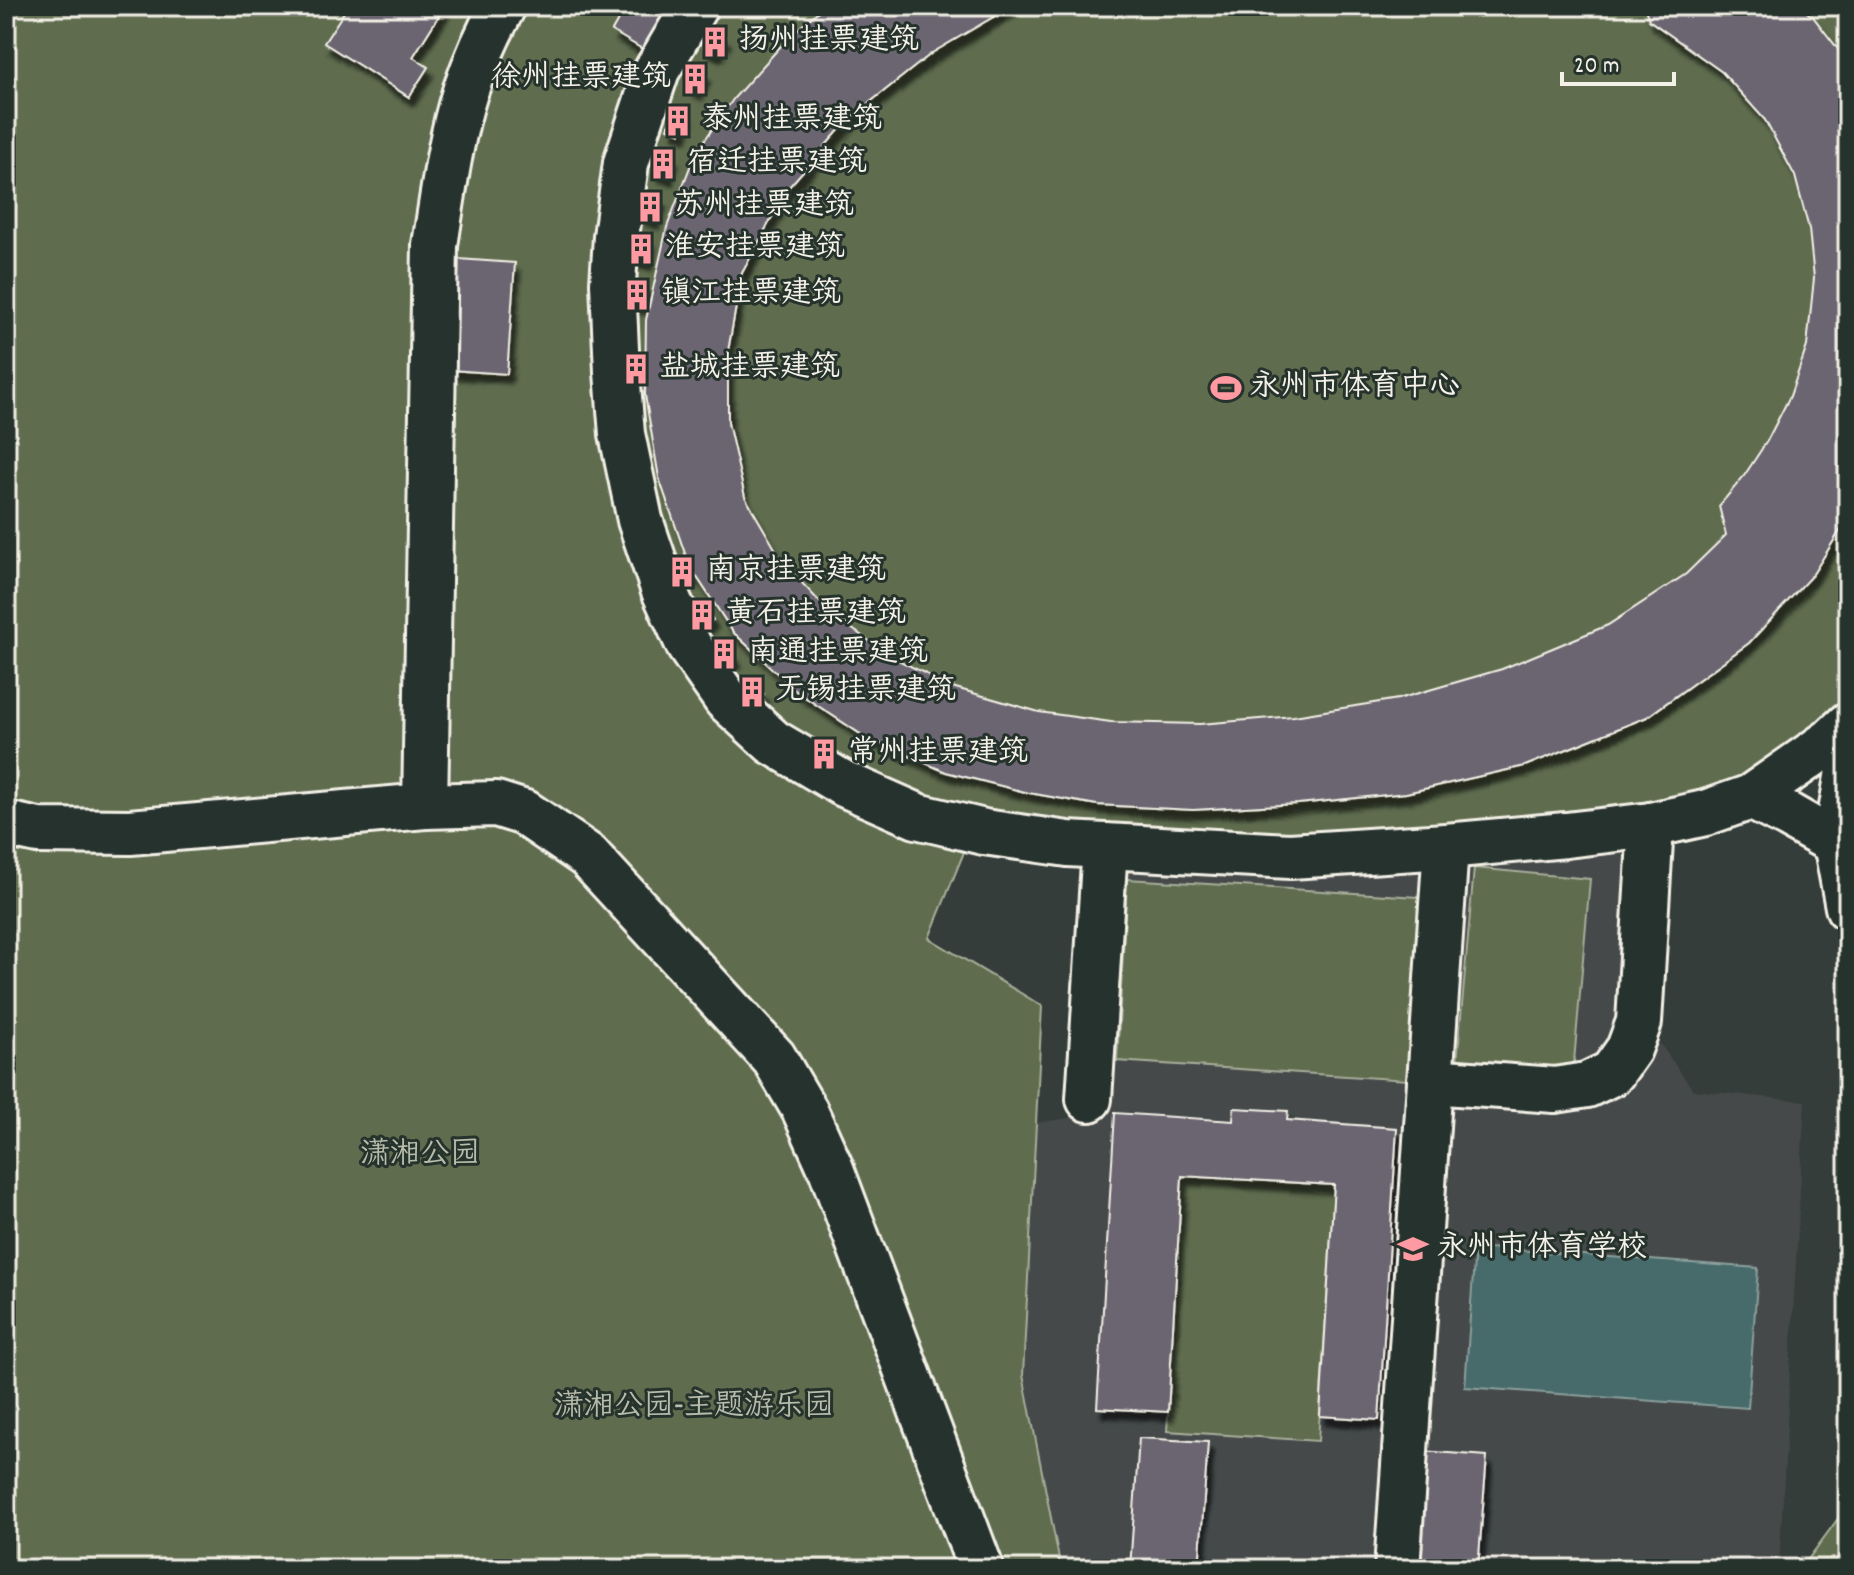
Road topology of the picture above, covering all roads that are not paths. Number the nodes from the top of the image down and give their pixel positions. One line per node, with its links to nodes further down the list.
1 (503, 6): 6 (street)
2 (695, 6): 10 (street)
3 (1848, 725): 5 (street)
4 (1848, 771): 9 (street)
5 (1751, 797): 8 (street); 9 (street)
6 (425, 806): 7 (street); 15 (street)
7 (6, 824)
8 (1651, 825): 11 (street); 13 (street)
9 (1836, 843): 12 (street)
10 (1105, 846): 11 (street); 14 (street)
11 (1446, 846): 13 (street)
12 (1848, 907)
13 (1430, 1081): 16 (street)
14 (1089, 1099)
15 (981, 1569)
16 (1397, 1569)

